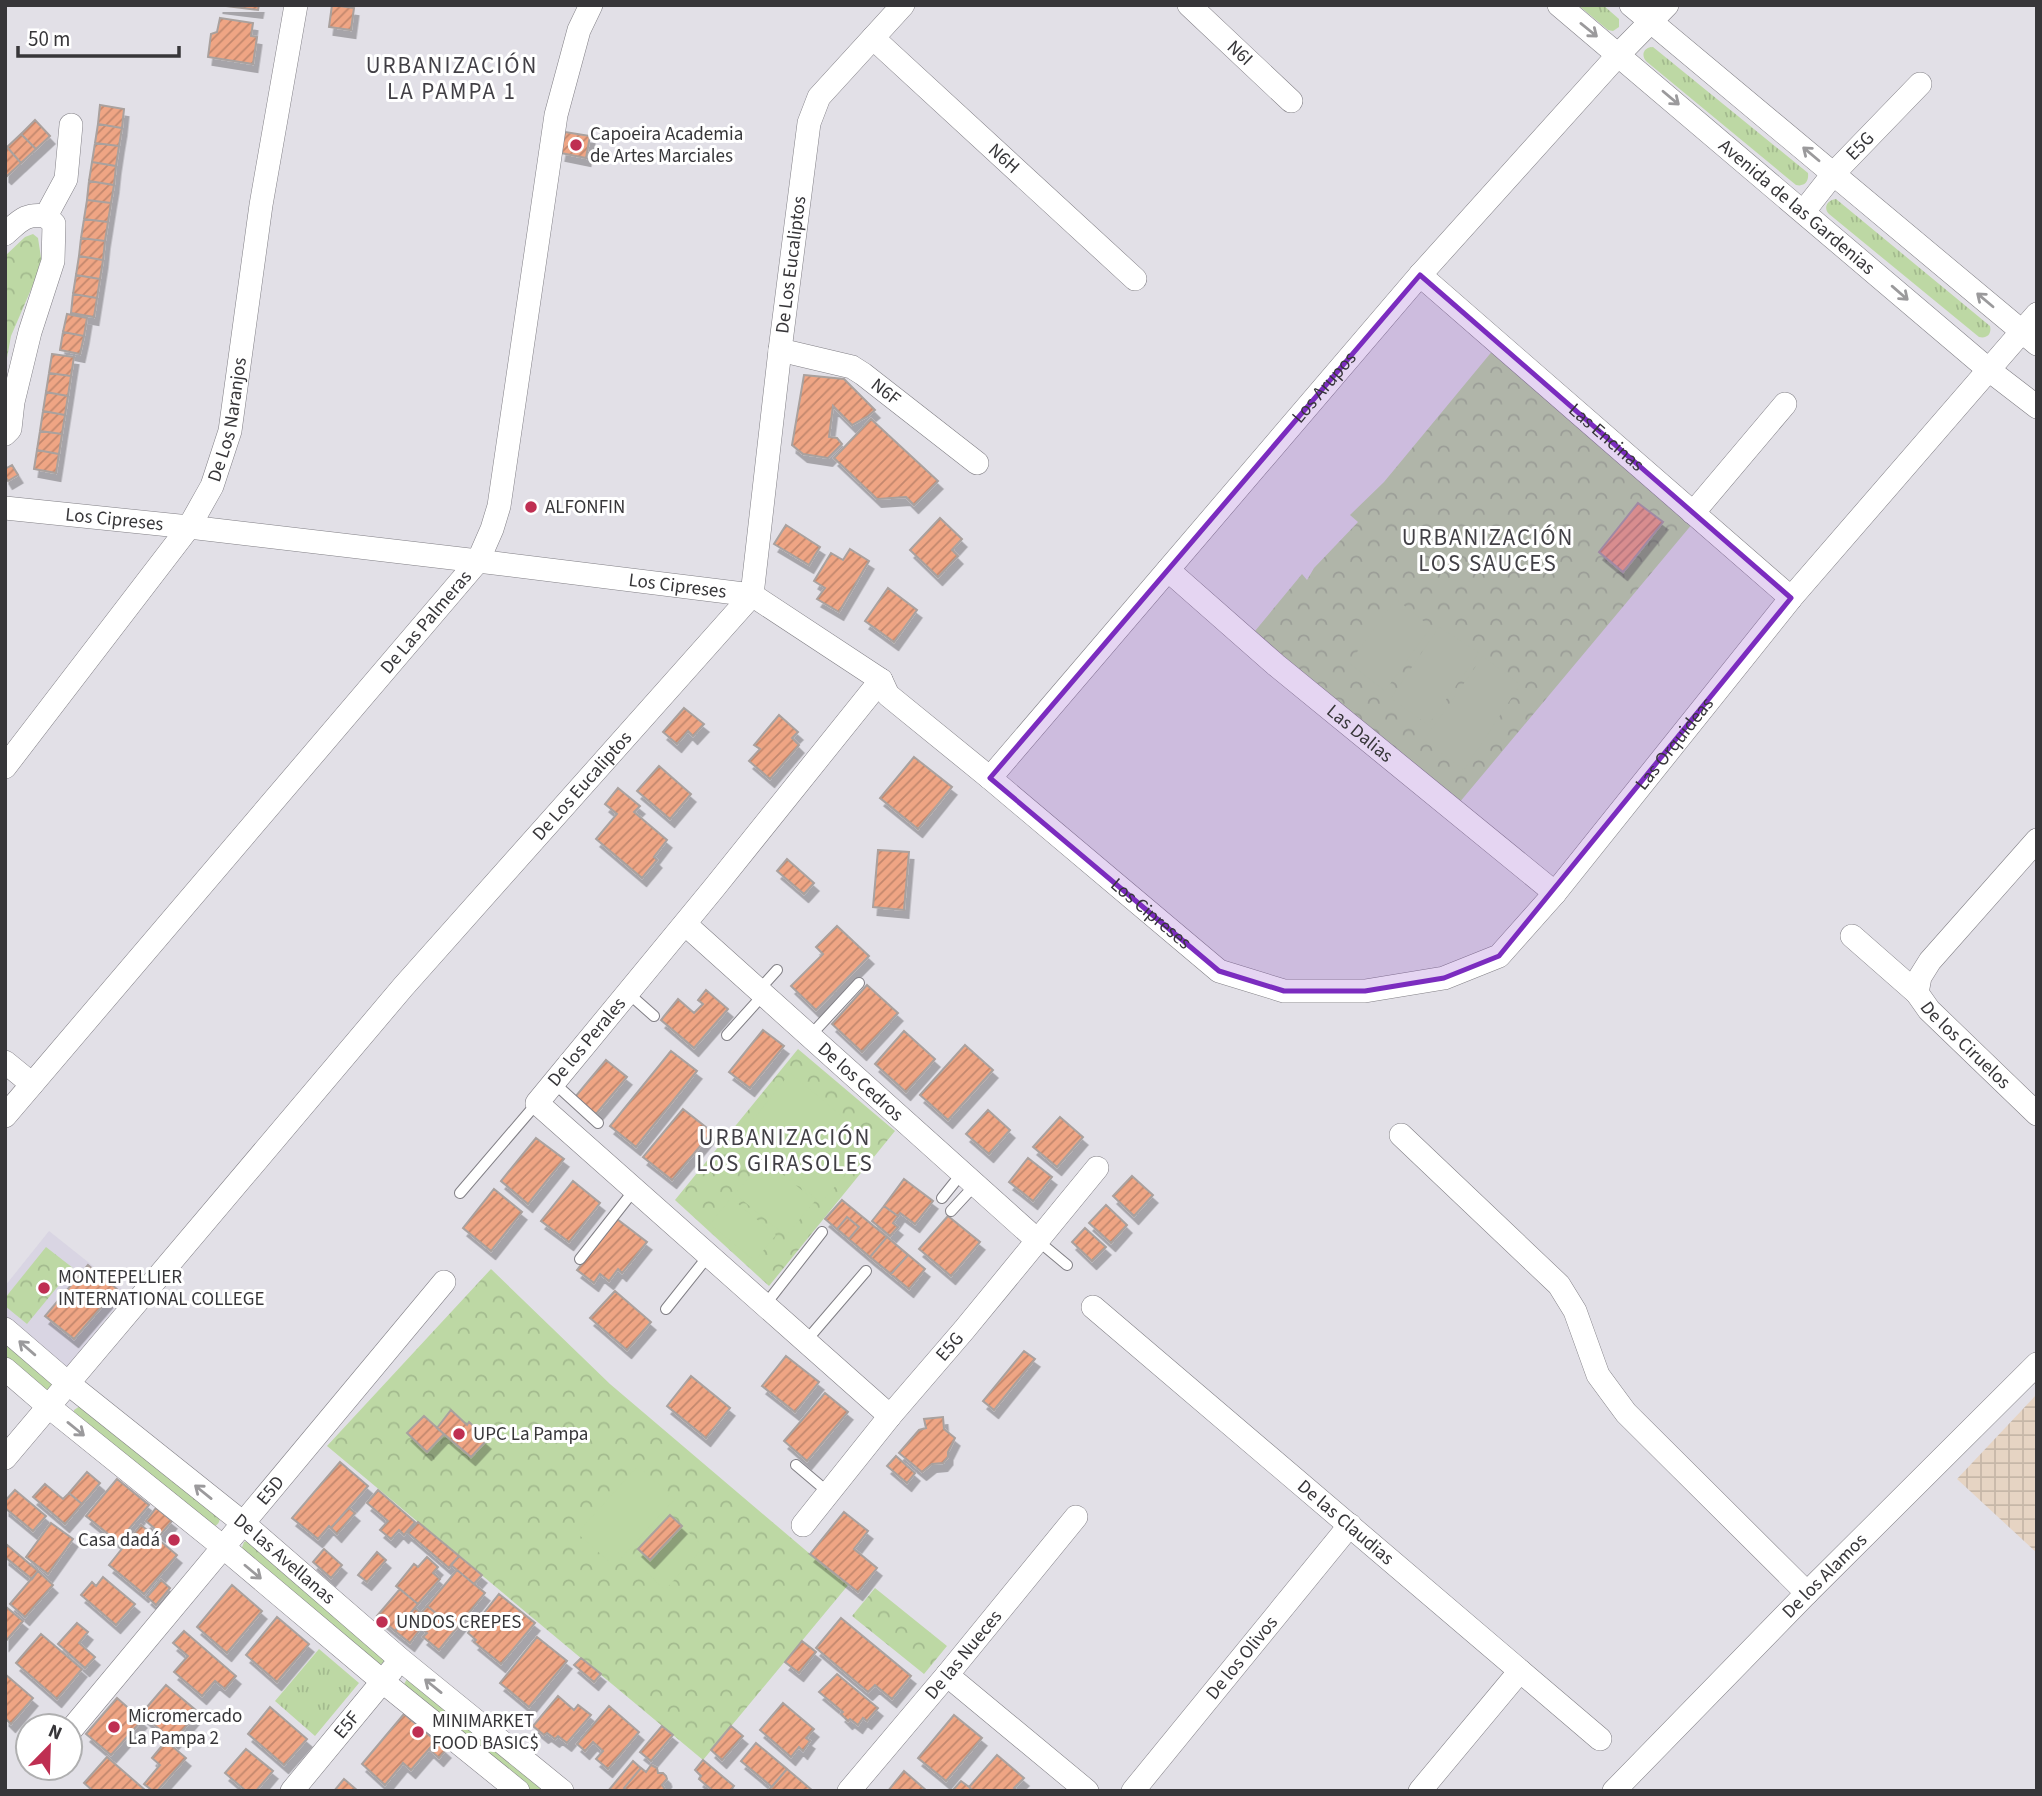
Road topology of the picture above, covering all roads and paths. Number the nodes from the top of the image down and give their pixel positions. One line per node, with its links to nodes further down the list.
1 (296, 5): 30 (street, De Los Naranjos)
2 (591, 5): 31 (street, De Las Palmeras)
3 (904, 5): 9 (street, De Los Eucaliptos)
4 (1189, 5): 12 (street, N6I)
5 (1559, 5): 10 (street, Avenida de las Gardenias, one-way to 10)
6 (1631, 5): 8 (street)
7 (1667, 5): 8 (street, Los Arupos)
8 (1651, 22): 10 (street, Los Arupos); 14 (street, one-way to 8)
9 (873, 38): 19 (street, N6H); 22 (street, De Los Eucaliptos)
10 (1619, 54): 15 (street, Avenida de las Gardenias, one-way to 15); 18 (street, Los Arupos)
11 (1920, 84): 14 (street, E5G)
12 (1291, 101)
13 (71, 124): 16 (street)
14 (1834, 173): 15 (street, E5G); 21 (street, one-way to 14)
15 (1804, 211): 23 (street, Avenida de las Gardenias, one-way to 23)
16 (46, 216): 17 (street); 26 (street)
17 (5, 234)
18 (1420, 275): 29 (street, Las Encinas); 32 (street, Los Arupos)
19 (1135, 279)
20 (2037, 314): 21 (street, Las Orquideas)
21 (2030, 338): 23 (street, Las Orquideas)
22 (780, 350): 27 (street, N6F); 33 (street, De Los Eucaliptos)
23 (1989, 370): 25 (street, Avenida de las Gardenias); 34 (street, Las Orquideas)
24 (1785, 404): 29 (street)
25 (2037, 407)
26 (5, 434)
27 (976, 463)
28 (5, 508): 30 (street, Los Cipreses)
29 (1693, 513): 34 (street, Las Encinas)
30 (189, 527): 31 (street, Los Cipreses); 36 (street, De Los Naranjos)
31 (478, 561): 33 (street, Los Cipreses); 53 (street, De Las Palmeras)
32 (1168, 570): 37 (street, Los Arupos); 39 (street, Las Dalias)
33 (752, 595): 35 (street, Los Cipreses); 79 (street, De Los Eucaliptos)
34 (1791, 598): 39 (street, Las Orquideas)
35 (881, 680): 37 (street, Los Cipreses); 40 (street, De los Perales)
36 (5, 768)
37 (990, 778): 43 (street, Los Cipreses)
38 (2037, 840): 47 (street, De los Ciruelos)
39 (1555, 893): 43 (street, Las Orquideas)
40 (684, 924): 45 (street, De los Perales); 46 (street, De los Cedros)
41 (1852, 936): 47 (street)
42 (777, 970): 46 (lane)
43 (1219, 971)
44 (859, 983): 50 (lane)
45 (628, 993): 48 (lane); 52 (street, De los Perales)
46 (761, 993): 49 (lane); 50 (street, De los Cedros)
47 (1917, 993): 55 (street, De los Ciruelos)
48 (654, 1016)
49 (727, 1035)
50 (809, 1037): 60 (street, De los Cedros)
51 (5, 1062): 53 (street)
52 (553, 1083): 54 (street, De los Perales); 57 (lane)
53 (32, 1084): 56 (street, De Las Palmeras)
54 (537, 1102): 61 (street, De los Perales); 62 (lane)
55 (2037, 1114)
56 (5, 1116)
57 (598, 1123)
58 (1401, 1135): 90 (street)
59 (1097, 1168): 66 (street, E5G)
60 (969, 1179): 63 (lane); 64 (lane); 66 (street, De los Cedros)
61 (635, 1189): 67 (street, De los Perales); 68 (lane)
62 (460, 1193)
63 (942, 1198)
64 (951, 1212)
65 (822, 1233): 72 (lane)
66 (1037, 1240): 69 (lane); 81 (street, E5G)
67 (709, 1255): 72 (street, De los Perales); 74 (lane)
68 (580, 1259)
69 (1067, 1265)
70 (866, 1271): 76 (lane)
71 (443, 1282): 86 (street, E5D)
72 (765, 1305): 76 (street, De los Perales)
73 (1093, 1307): 88 (street, De las Claudias)
74 (666, 1309)
75 (5, 1329): 79 (street, De las Avellanas, one-way to 75)
76 (806, 1341): 81 (street, De los Perales)
77 (2037, 1364): 90 (street, De los Alamos)
78 (5, 1369): 80 (street, De las Avellanas)
79 (69, 1384): 80 (street, De Los Eucaliptos); 86 (street, De las Avellanas, one-way to 79)
80 (48, 1406): 82 (street, De Los Eucaliptos); 89 (street, De las Avellanas, one-way to 89)
81 (890, 1416): 84 (street, E5G)
82 (5, 1458)
83 (796, 1465): 84 (lane)
84 (829, 1493): 87 (street, E5G)
85 (1076, 1517): 93 (street, De las Nueces)
86 (243, 1523): 89 (street, E5D); 91 (street, De las Avellanas)
87 (803, 1525)
88 (1350, 1525): 92 (street, De las Claudias); 102 (street, De los Olivos)
89 (223, 1547): 94 (street, De las Avellanas, one-way to 94); 95 (street, E5D)
90 (1807, 1593): 104 (street, De los Alamos)
91 (401, 1660): 94 (street, E5F); 99 (street, De las Avellanas, one-way to 91)
92 (1520, 1671): 96 (street, De las Claudias); 103 (street)
93 (947, 1675): 100 (street, De las Nueces); 101 (street)
94 (382, 1681): 97 (street, E5F); 98 (street, De las Avellanas)
95 (84, 1714)
96 (1600, 1739)
97 (292, 1791)
98 (518, 1791)
99 (562, 1791)
100 (849, 1791)
101 (1087, 1791)
102 (1133, 1791)
103 (1420, 1791)
104 (1614, 1791)

